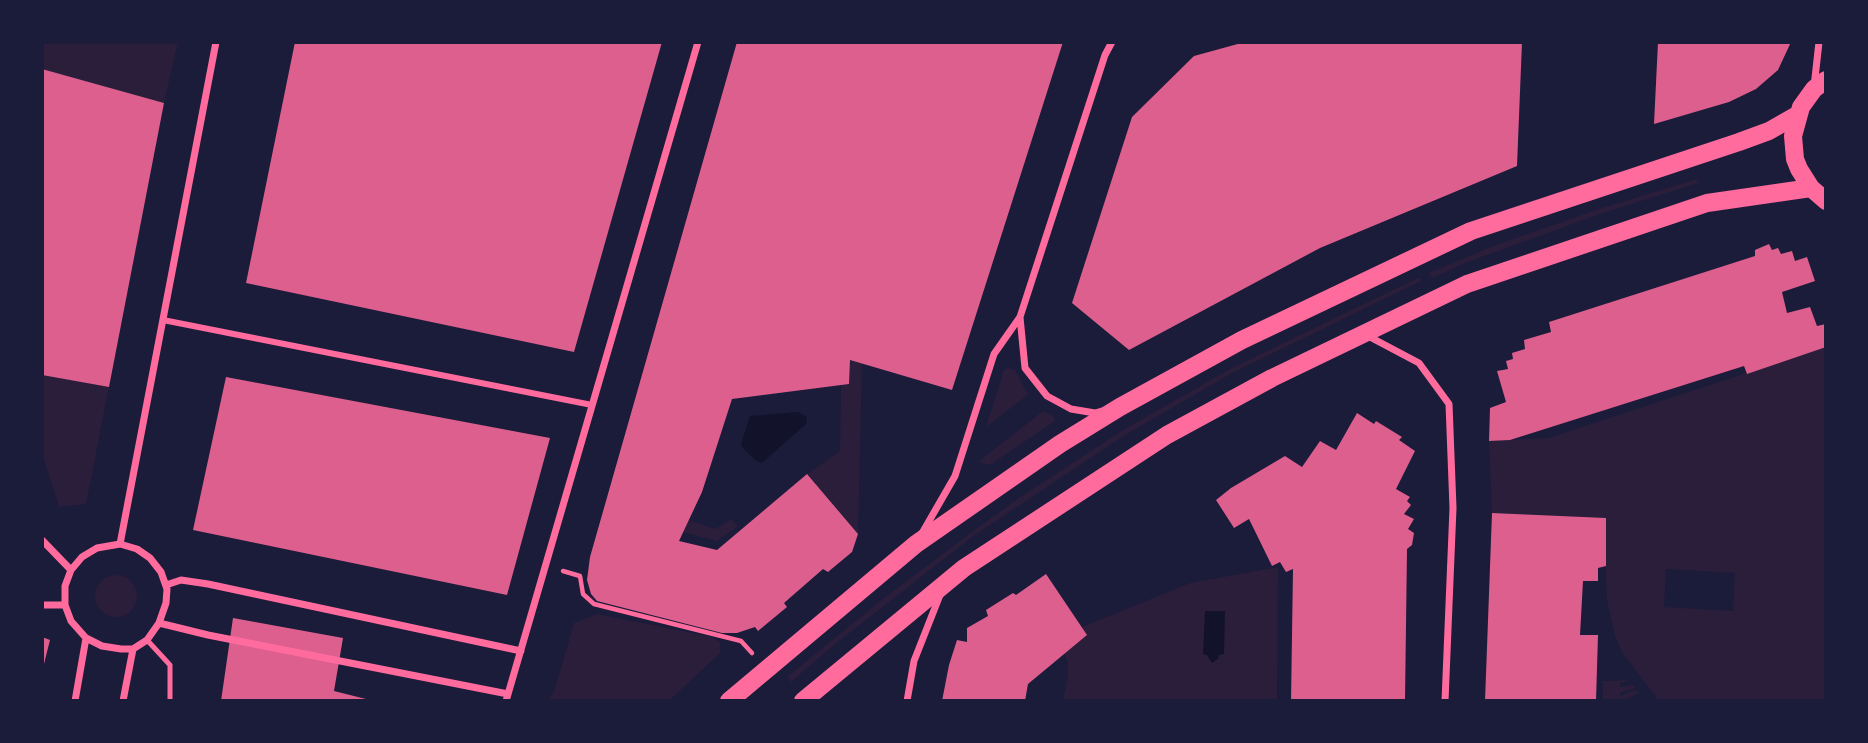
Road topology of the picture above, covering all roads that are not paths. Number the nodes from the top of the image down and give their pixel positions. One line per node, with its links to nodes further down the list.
1 (216, 42): 10 (street)
2 (698, 42): 12 (street)
3 (1112, 42): 9 (street)
4 (1819, 42): 5 (street)
5 (1820, 84): 6 (main road)
6 (1797, 115): 7 (main road); 13 (main road)
7 (1811, 188): 8 (main road); 11 (main road)
8 (1826, 201)
9 (1020, 317): 13 (street); 16 (street)
10 (163, 320): 12 (street); 15 (street)
11 (1364, 334): 18 (main road); 34 (street)
12 (592, 405): 26 (street)
13 (1120, 407): 16 (main road)
14 (42, 540): 17 (street)
15 (120, 544): 17 (street); 19 (street)
16 (916, 544): 31 (main road)
17 (71, 570): 21 (street)
18 (944, 584): 32 (main road); 33 (street)
19 (166, 585): 22 (street); 26 (street)
20 (42, 605): 21 (street)
21 (65, 605): 23 (street)
22 (159, 623): 24 (street); 27 (street)
23 (86, 638): 25 (street); 28 (street)
24 (147, 640): 25 (street); 30 (lane)
25 (134, 649): 29 (street)
26 (521, 651): 27 (street)
27 (507, 697)
28 (75, 701)
29 (123, 701)
30 (170, 701)
31 (729, 701)
32 (803, 701)
33 (907, 701)
34 (1445, 701)

